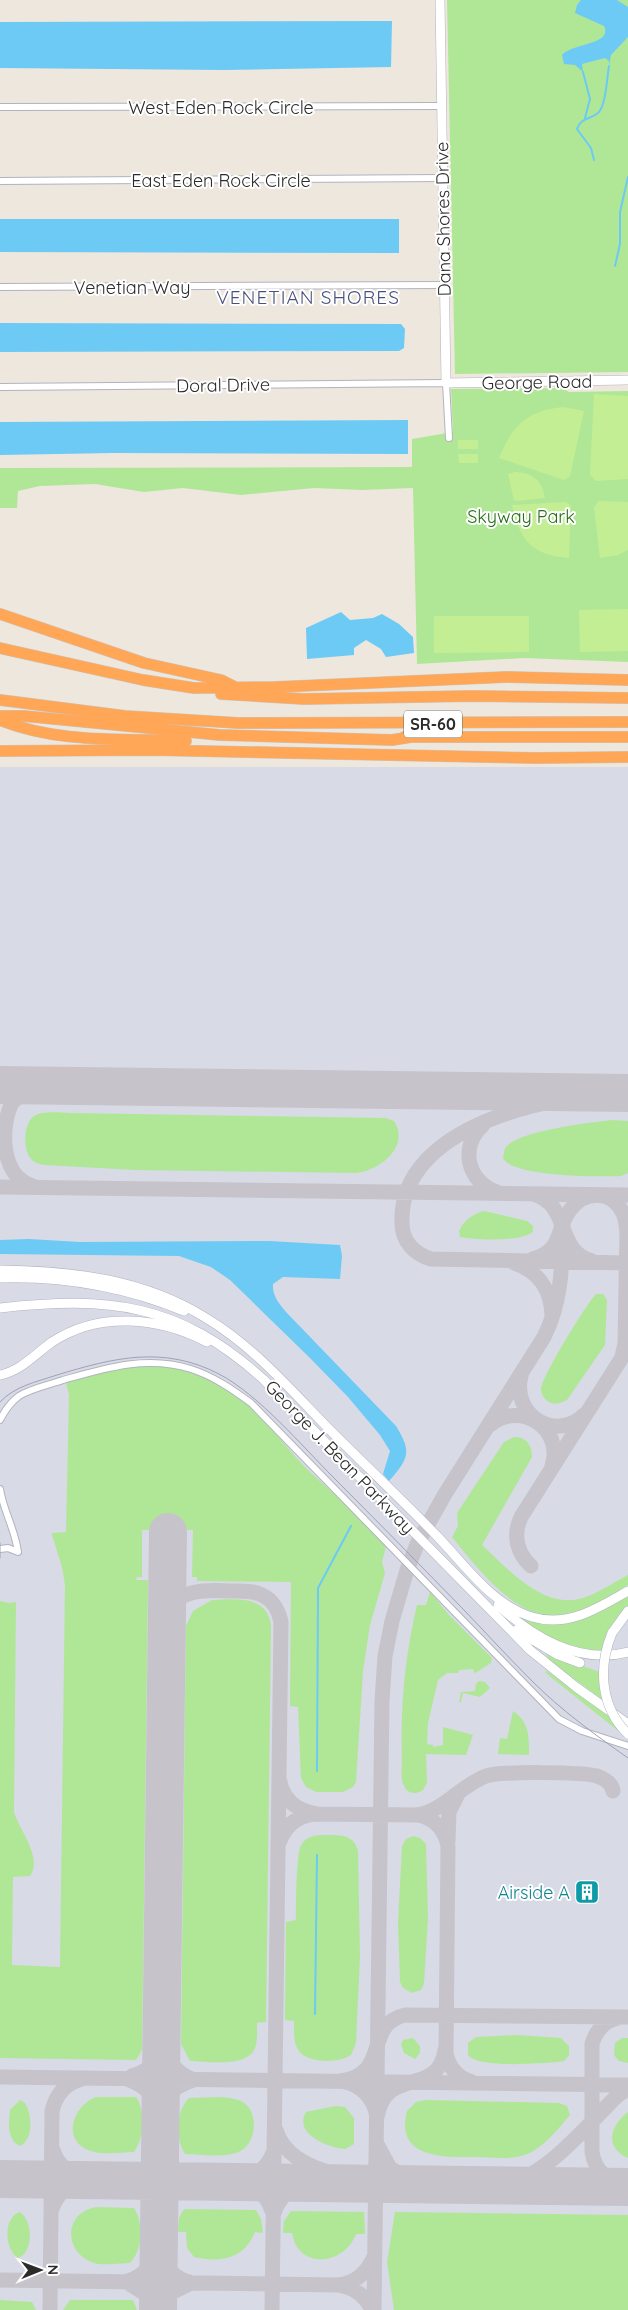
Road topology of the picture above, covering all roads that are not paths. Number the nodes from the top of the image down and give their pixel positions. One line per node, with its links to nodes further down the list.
1 (440, 0): 2 (street, Dana Shores Drive)
2 (442, 106): 3 (street, West Eden Rock Circle); 4 (street, Dana Shores Drive)
3 (0, 107)
4 (443, 178): 5 (street, East Eden Rock Circle); 6 (street, Dana Shores Drive)
5 (0, 181)
6 (444, 285): 7 (street, Venetian Way); 9 (street, Dana Shores Drive)
7 (0, 287)
8 (628, 380): 9 (street, George Road)
9 (446, 383): 10 (street, Doral Drive); 11 (street, Dana Shores Drive)
10 (0, 387)
11 (449, 438)
12 (0, 614): 16 (highway)
13 (0, 648): 15 (highway)
14 (628, 680): 16 (highway)
15 (176, 686): 16 (highway); 17 (highway)
16 (239, 689)
17 (628, 698)
18 (0, 700): 22 (highway, SR-60 / SR-60)
19 (0, 716): 23 (highway)
20 (0, 720): 26 (highway)
21 (628, 722): 22 (highway, SR-60 / SR-60)
22 (238, 723): 23 (highway)
23 (411, 737): 24 (highway)
24 (628, 737)
25 (0, 751): 26 (highway)
26 (308, 752): 27 (highway)
27 (628, 757)
28 (0, 1270): 31 (street, George J. Bean Parkway)
29 (0, 1278): 31 (street)
30 (0, 1308): 33 (street, George J. Bean Parkway)
31 (229, 1333): 37 (street, George J. Bean Parkway)
32 (0, 1375): 33 (street)
33 (263, 1379): 40 (street, George J. Bean Parkway)
34 (0, 1420): 45 (street)
35 (0, 1489): 36 (street)
36 (0, 1548)
37 (476, 1578): 38 (street, George J. Bean Parkway); 41 (street)
38 (628, 1591)
39 (628, 1611): 44 (street, bridge)
40 (493, 1614): 42 (street); 43 (street, George J. Bean Parkway)
41 (628, 1652)
42 (580, 1663)
43 (628, 1724)
44 (628, 1734)
45 (628, 1746)

